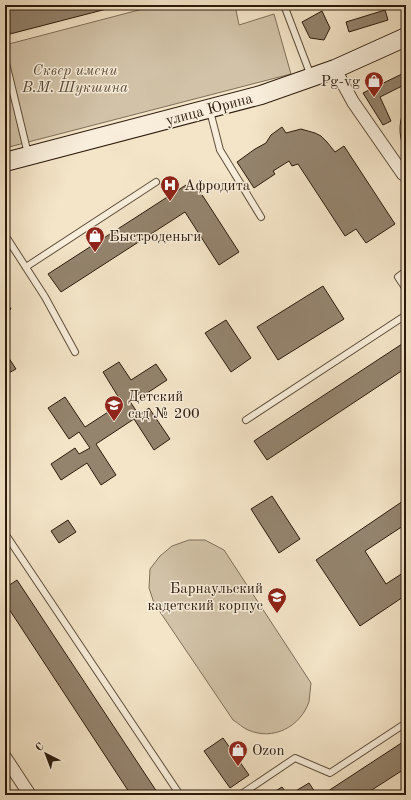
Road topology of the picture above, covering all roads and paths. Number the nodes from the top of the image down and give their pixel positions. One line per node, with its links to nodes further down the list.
1 (284, 5): 5 (lane)
2 (406, 36): 4 (street, улица Юрина)
3 (5, 59): 7 (lane)
4 (335, 69): 5 (street, улица Юрина); 9 (street)
5 (312, 78): 6 (street, улица Юрина)
6 (209, 109): 7 (street, улица Юрина); 11 (lane)
7 (29, 156): 8 (street, улица Юрина)
8 (5, 162)
9 (406, 176)
10 (156, 182): 13 (lane)
11 (261, 217)
12 (5, 235): 13 (lane)
13 (26, 267): 17 (lane)
14 (406, 271): 15 (lane)
15 (406, 289)
16 (406, 315): 18 (lane)
17 (75, 352)
18 (246, 420)
19 (5, 540): 24 (lane)
20 (406, 723): 22 (lane)
21 (5, 757): 23 (street)
22 (242, 794)
23 (30, 795)
24 (180, 795)

